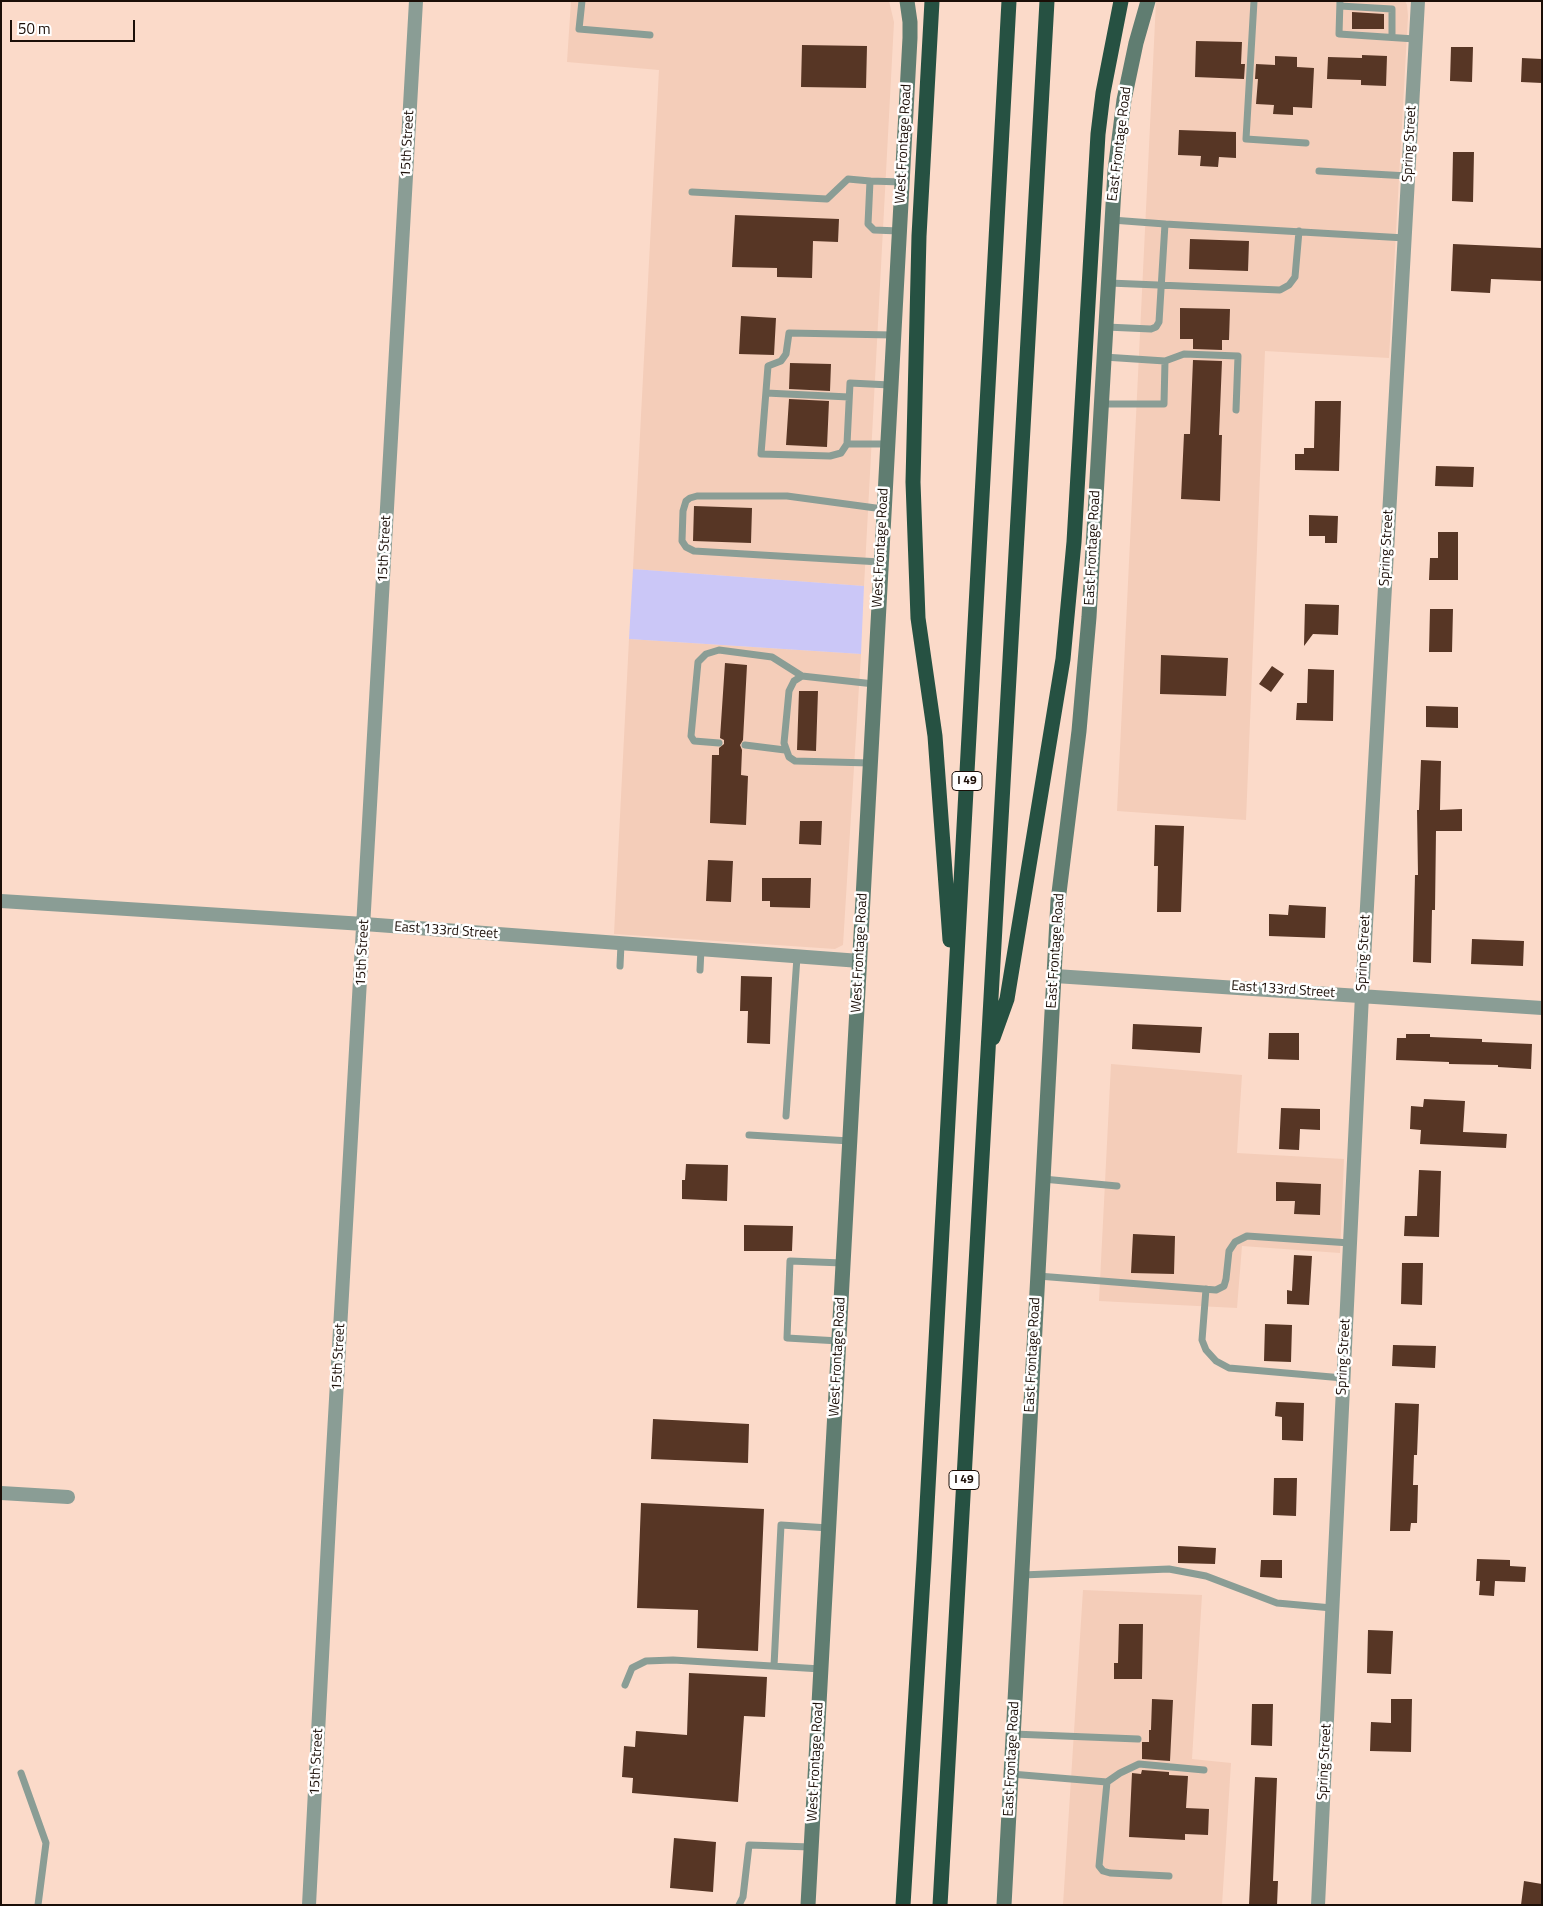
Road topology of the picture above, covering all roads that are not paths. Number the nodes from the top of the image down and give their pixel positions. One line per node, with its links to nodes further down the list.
1 (416, 1): 48 (street, 15th Street)
2 (582, 1): 12 (lane)
3 (906, 1): 19 (street, West Frontage Road)
4 (932, 1): 57 (highway)
5 (1009, 1): 57 (highway, I 49)
6 (1047, 1): 59 (highway, I 49)
7 (1121, 1): 59 (highway)
8 (1148, 1): 21 (street, East Frontage Road)
9 (1254, 1): 15 (lane)
10 (1418, 1): 14 (street, Spring Street)
11 (1340, 4): 13 (lane); 13 (lane)
12 (650, 35)
13 (1392, 37): 14 (lane)
14 (1415, 39): 17 (street, Spring Street)
15 (1306, 143)
16 (1319, 170): 17 (lane)
17 (1408, 176): 25 (street, Spring Street)
18 (870, 181): 19 (lane); 20 (lane); 23 (lane)
19 (902, 182): 23 (street, West Frontage Road)
20 (692, 192)
21 (1112, 220): 22 (lane); 26 (street, East Frontage Road)
22 (1166, 224): 24 (lane); 27 (lane)
23 (899, 231): 29 (street, West Frontage Road)
24 (1299, 231): 25 (lane); 27 (lane)
25 (1405, 238): 56 (street, Spring Street)
26 (1108, 283): 27 (lane); 28 (street, East Frontage Road)
27 (1162, 285): 28 (lane)
28 (1106, 327): 30 (street, East Frontage Road)
29 (893, 335): 32 (street, West Frontage Road); 33 (lane)
30 (1104, 358): 31 (lane); 35 (street, East Frontage Road)
31 (1165, 361): 35 (lane); 36 (lane)
32 (890, 385): 34 (lane); 38 (street, West Frontage Road)
33 (766, 393): 34 (lane); 37 (lane)
34 (849, 398): 37 (lane)
35 (1101, 404): 55 (street, East Frontage Road)
36 (1236, 410)
37 (847, 444): 38 (lane)
38 (887, 444): 39 (street, West Frontage Road)
39 (883, 509): 40 (street, West Frontage Road); 40 (lane)
40 (880, 562): 42 (street, West Frontage Road)
41 (802, 676): 42 (lane); 43 (lane); 45 (lane)
42 (874, 684): 46 (street, West Frontage Road)
43 (719, 743)
44 (745, 745): 45 (lane)
45 (785, 750): 46 (lane)
46 (870, 763): 52 (street, West Frontage Road)
47 (1, 901): 48 (street, East 133rd Street)
48 (364, 924): 49 (street, East 133rd Street); 88 (street, 15th Street)
49 (621, 944): 50 (street, East 133rd Street); 53 (lane)
50 (701, 950): 51 (street, East 133rd Street); 54 (lane)
51 (798, 957): 52 (street, East 133rd Street); 60 (lane)
52 (860, 961): 62 (street, West Frontage Road)
53 (620, 966)
54 (700, 970)
55 (1054, 976): 56 (street, East 133rd Street); 63 (street, East Frontage Road)
56 (1362, 995): 58 (street, East 133rd Street); 65 (street, Spring Street)
57 (955, 1000): 91 (highway, I 49)
58 (1542, 1008)
59 (987, 1056): 92 (highway, I 49)
60 (786, 1116)
61 (749, 1135): 62 (lane)
62 (850, 1141): 66 (street, West Frontage Road)
63 (1043, 1180): 64 (lane); 67 (street, East Frontage Road)
64 (1117, 1186)
65 (1350, 1242): 68 (lane); 70 (street, Spring Street)
66 (844, 1263): 69 (street, West Frontage Road); 69 (lane)
67 (1038, 1276): 68 (lane); 74 (street, East Frontage Road)
68 (1206, 1290): 70 (lane)
69 (839, 1341): 73 (street, West Frontage Road)
70 (1343, 1378): 75 (street, Spring Street)
71 (1, 1493): 72 (street)
72 (68, 1497)
73 (829, 1528): 76 (lane); 77 (street, West Frontage Road)
74 (1021, 1575): 75 (lane); 79 (street, East Frontage Road)
75 (1332, 1608): 94 (street, Spring Street)
76 (774, 1666): 77 (lane); 78 (lane)
77 (821, 1669): 85 (street, West Frontage Road)
78 (625, 1685)
79 (1013, 1734): 80 (lane); 83 (street, East Frontage Road)
80 (1138, 1739)
81 (1204, 1770): 84 (lane)
82 (21, 1773): 87 (lane)
83 (1011, 1774): 84 (lane); 93 (street, East Frontage Road)
84 (1107, 1782): 86 (lane)
85 (812, 1847): 89 (lane); 90 (street, West Frontage Road)
86 (1169, 1876)
87 (38, 1905)
88 (309, 1905)
89 (739, 1905)
90 (808, 1905)
91 (904, 1905)
92 (940, 1905)
93 (1004, 1905)
94 (1318, 1905)

